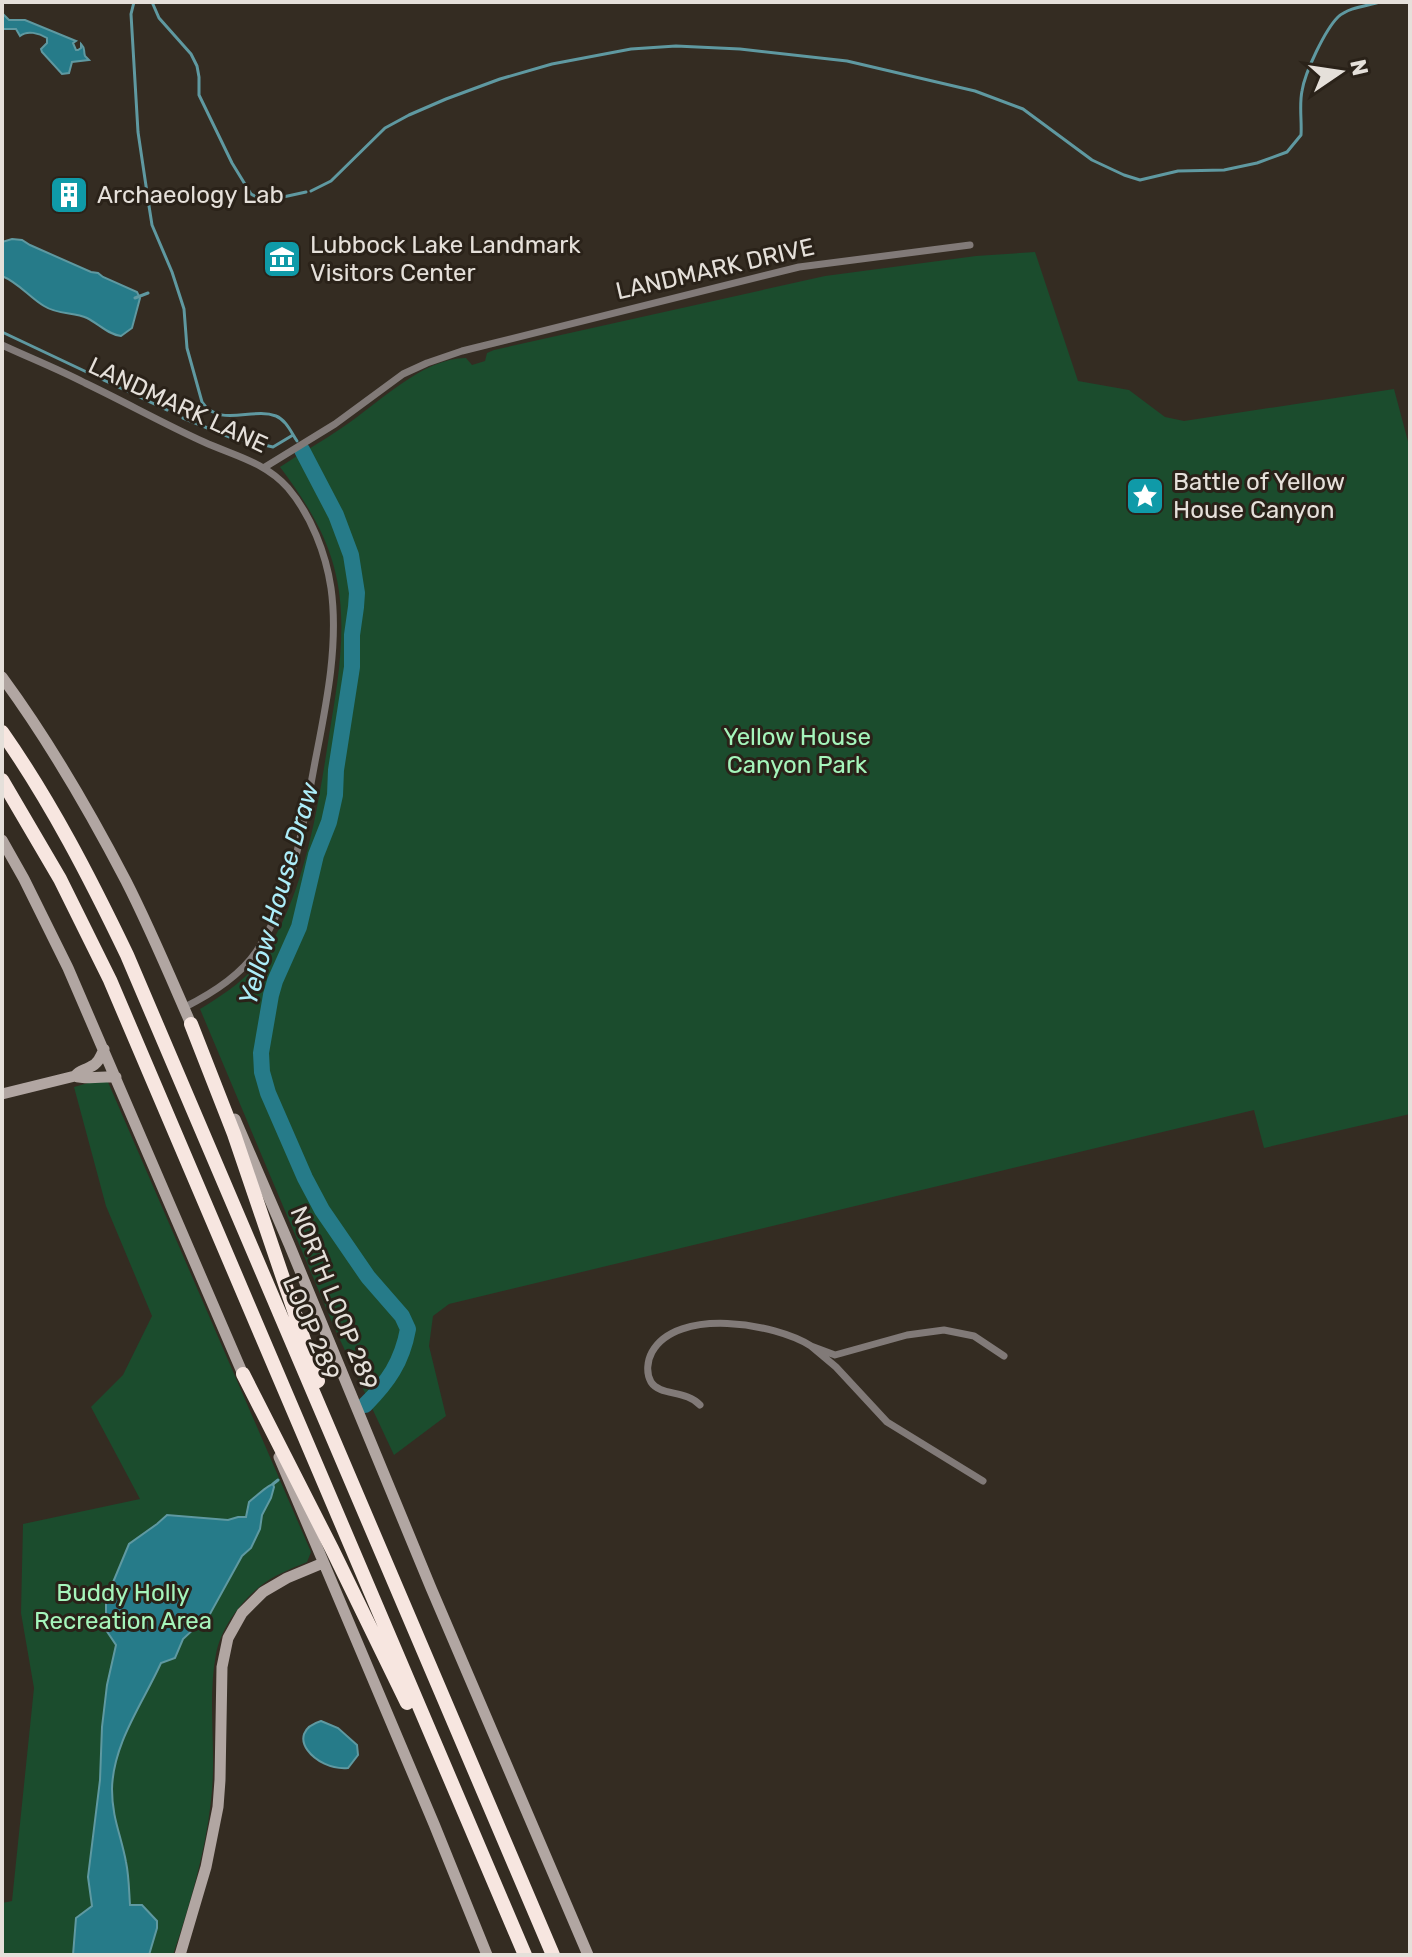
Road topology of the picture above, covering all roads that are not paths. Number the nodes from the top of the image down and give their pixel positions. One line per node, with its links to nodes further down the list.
1 (970, 245): 3 (street, LANDMARK DRIVE)
2 (2, 345): 3 (street, LANDMARK LANE)
3 (265, 467): 8 (street, LANDMARK LANE)
4 (2, 677): 8 (main road, NORTH LOOP 289)
5 (2, 732): 18 (highway, LOOP 289)
6 (2, 780): 21 (highway, LOOP 289)
7 (2, 840): 10 (main road)
8 (185, 1007): 9 (main road, NORTH LOOP 289)
9 (191, 1024): 18 (highway); 30 (main road, NORTH LOOP 289)
10 (104, 1049): 11 (main road); 12 (main road)
11 (75, 1076): 12 (main road); 13 (main road)
12 (116, 1077): 16 (main road)
13 (2, 1094)
14 (811, 1346): 15 (street); 17 (street); 19 (street)
15 (1004, 1356)
16 (243, 1374): 20 (main road); 21 (highway)
17 (700, 1405)
18 (337, 1446): 22 (highway, LOOP 289)
19 (983, 1481)
20 (323, 1563): 24 (main road); 25 (main road)
21 (451, 1782): 23 (highway, LOOP 289)
22 (502, 1832): 28 (highway, LOOP 289); 29 (highway)
23 (504, 1908): 26 (highway); 27 (highway, LOOP 289)
24 (180, 1955)
25 (487, 1955)
26 (517, 1955)
27 (525, 1955)
28 (553, 1955)
29 (562, 1955)
30 (588, 1955)

